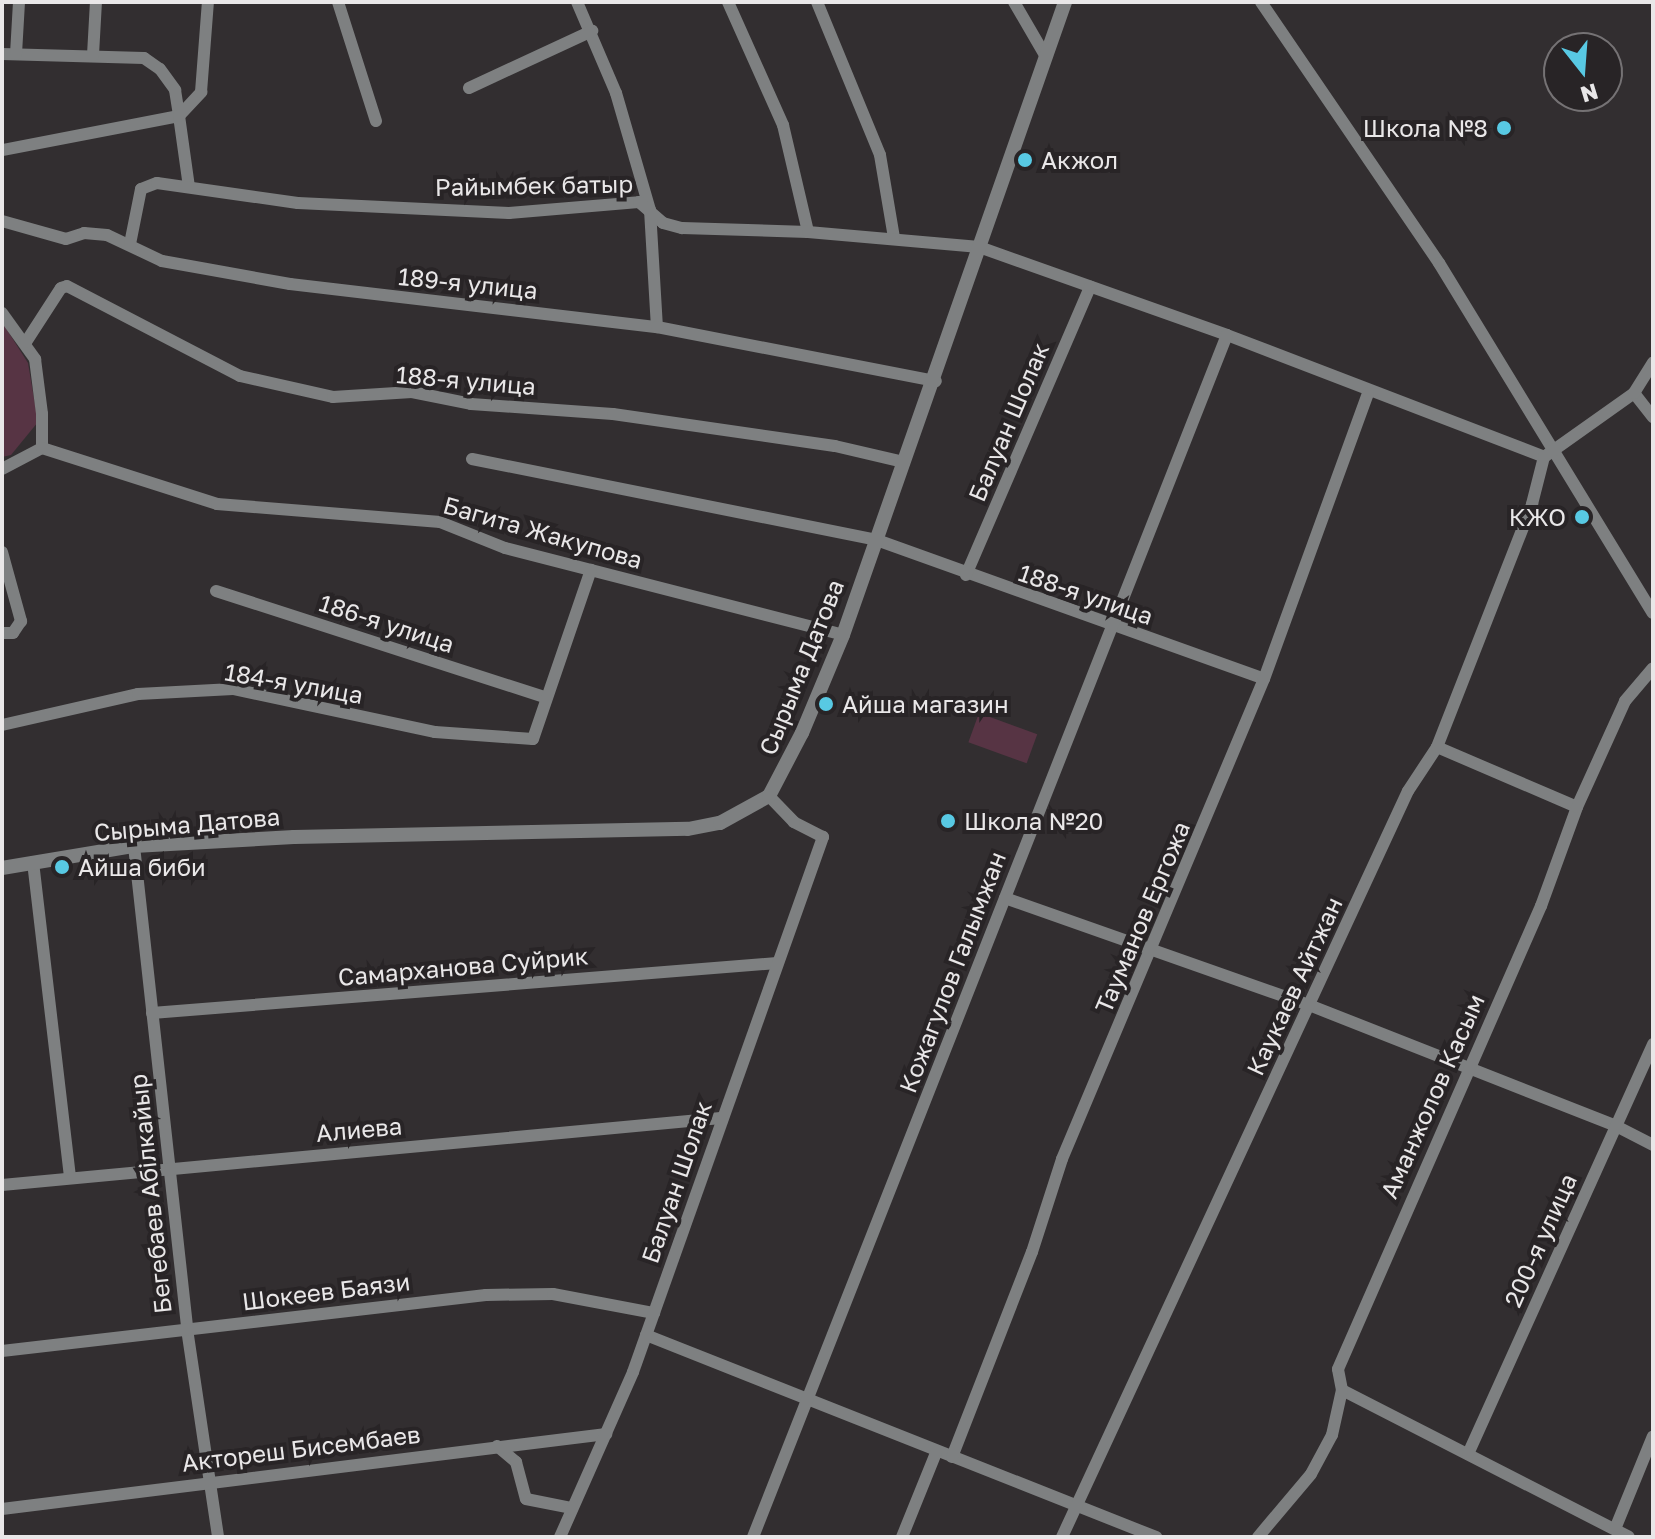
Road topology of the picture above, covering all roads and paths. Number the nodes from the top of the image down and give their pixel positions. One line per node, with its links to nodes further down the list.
1 (19, 2): 13 (street)
2 (96, 2): 14 (street)
3 (208, 2): 17 (street)
4 (577, 2): 11 (street)
5 (728, 2): 23 (street)
6 (817, 2): 24 (street)
7 (1014, 2): 15 (street)
8 (1065, 2): 15 (street, Сырыма Датова)
9 (1261, 2): 38 (street)
10 (341, 3): 18 (street)
11 (592, 31): 16 (street); 21 (street)
12 (2, 54): 13 (street)
13 (16, 54): 14 (street)
14 (93, 55): 17 (street)
15 (1046, 57): 26 (street, Сырыма Датова)
16 (469, 88)
17 (179, 116): 19 (street); 20 (street)
18 (376, 121)
19 (2, 150)
20 (189, 187): 21 (street, Райымбек батыр); 25 (street, Райымбек батыр)
21 (650, 210): 23 (street, Райымбек батыр); 29 (street)
22 (2, 221): 25 (street, 189-я улица)
23 (808, 232): 24 (street, Райымбек батыр)
24 (894, 238): 26 (street, Райымбек батыр)
25 (130, 244): 29 (street, 189-я улица)
26 (979, 247): 27 (street, Райымбек батыр); 33 (street, Сырыма Датова)
27 (1090, 287): 30 (street, Райымбек батыр); 45 (street, Балуан Шолак)
28 (2, 313): 31 (street)
29 (657, 327): 33 (street, 189-я улица)
30 (1227, 335): 34 (street, Райымбек батыр); 48 (street, Кожагулов Галымжан)
31 (26, 342): 37 (street); 40 (street, 188-я улица)
32 (1653, 362): 35 (street)
33 (936, 381): 40 (street, Сырыма Датова)
34 (1368, 393): 38 (street, Райымбек батыр); 52 (street, Тауманов Ергожа)
35 (1634, 393): 36 (street); 38 (street)
36 (1653, 417)
37 (42, 448): 41 (street); 44 (street, Багита Жакупова)
38 (1550, 456): 47 (street); 55 (street, Каукаев Айтжан)
39 (472, 459): 42 (street, 188-я улица)
40 (904, 462): 42 (street, Сырыма Датова)
41 (2, 469)
42 (874, 539): 45 (street, 188-я улица); 50 (street, Сырыма Датова)
43 (2, 552): 49 (street)
44 (591, 570): 50 (street, Багита Жакупова); 53 (street)
45 (966, 575): 48 (street, 188-я улица)
46 (216, 591): 53 (street, 186-я улица)
47 (1653, 613)
48 (1113, 627): 52 (street, 188-я улица); 61 (street, Кожагулов Галымжан)
49 (2, 633)
50 (843, 635): 56 (street, Сырыма Датова)
51 (1653, 668): 57 (street, Аманжолов Касым)
52 (1264, 679): 62 (street, Тауманов Ергожа)
53 (544, 697): 54 (street, 184-я улица)
54 (2, 725)
55 (1437, 747): 57 (street); 64 (street, Каукаев Айтжан)
56 (769, 796): 58 (street, Сырыма Датова); 63 (street, Балуан Шолак)
57 (1577, 807): 67 (street, Аманжолов Касым)
58 (134, 846): 59 (street, Сырыма Датова); 65 (street, Бегебаев Абілкайыр)
59 (33, 862): 60 (street, Сырыма Датова); 72 (street)
60 (2, 868)
61 (1005, 898): 62 (street); 79 (street, Кожагулов Галымжан)
62 (1154, 952): 64 (street); 85 (street, Тауманов Ергожа)
63 (777, 963): 65 (street, Самарханова Суйрик); 68 (street, Балуан Шолак)
64 (1309, 1005): 67 (street); 87 (street, Каукаев Айтжан)
65 (152, 1013): 71 (street, Бегебаев Абілкайыр)
66 (1653, 1044): 69 (street, 200-я улица)
67 (1467, 1067): 69 (street); 78 (street, Аманжолов Касым)
68 (721, 1118): 71 (street, Алиева); 74 (street, Балуан Шолак)
69 (1616, 1126): 70 (street); 84 (street, 200-я улица)
70 (1653, 1145)
71 (171, 1169): 72 (street, Алиева); 75 (street, Бегебаев Абілкайыр)
72 (70, 1178): 73 (street, Алиева)
73 (2, 1185)
74 (654, 1313): 75 (street, Шокеев Баязи); 76 (street, Балуан Шолак)
75 (187, 1329): 77 (street, Шокеев Баязи); 86 (street, Бегебаев Абілкайыр)
76 (646, 1335): 79 (street); 80 (street, Балуан Шолак)
77 (2, 1351)
78 (1342, 1390): 84 (street); 97 (street, Аманжолов Касым)
79 (808, 1400): 83 (street); 93 (street, Кожагулов Галымжан)
80 (606, 1434): 82 (street, Актореш Бисембаев); 88 (street, Балуан Шолак)
81 (1653, 1436): 90 (street)
82 (497, 1446): 86 (street, Актореш Бисембаев); 88 (street)
83 (936, 1453): 85 (street); 94 (street)
84 (1468, 1454): 90 (street)
85 (952, 1457): 87 (street)
86 (207, 1481): 89 (street, Актореш Бисембаев); 91 (street, Бегебаев Абілкайыр)
87 (1075, 1505): 95 (street, Каукаев Айтжан); 96 (street)
88 (572, 1508): 92 (street, Балуан Шолак)
89 (2, 1509)
90 (1615, 1529): 98 (street)
91 (218, 1537)
92 (560, 1537)
93 (753, 1537)
94 (902, 1537)
95 (1062, 1537)
96 (1156, 1537)
97 (1258, 1537)
98 (1629, 1537)

